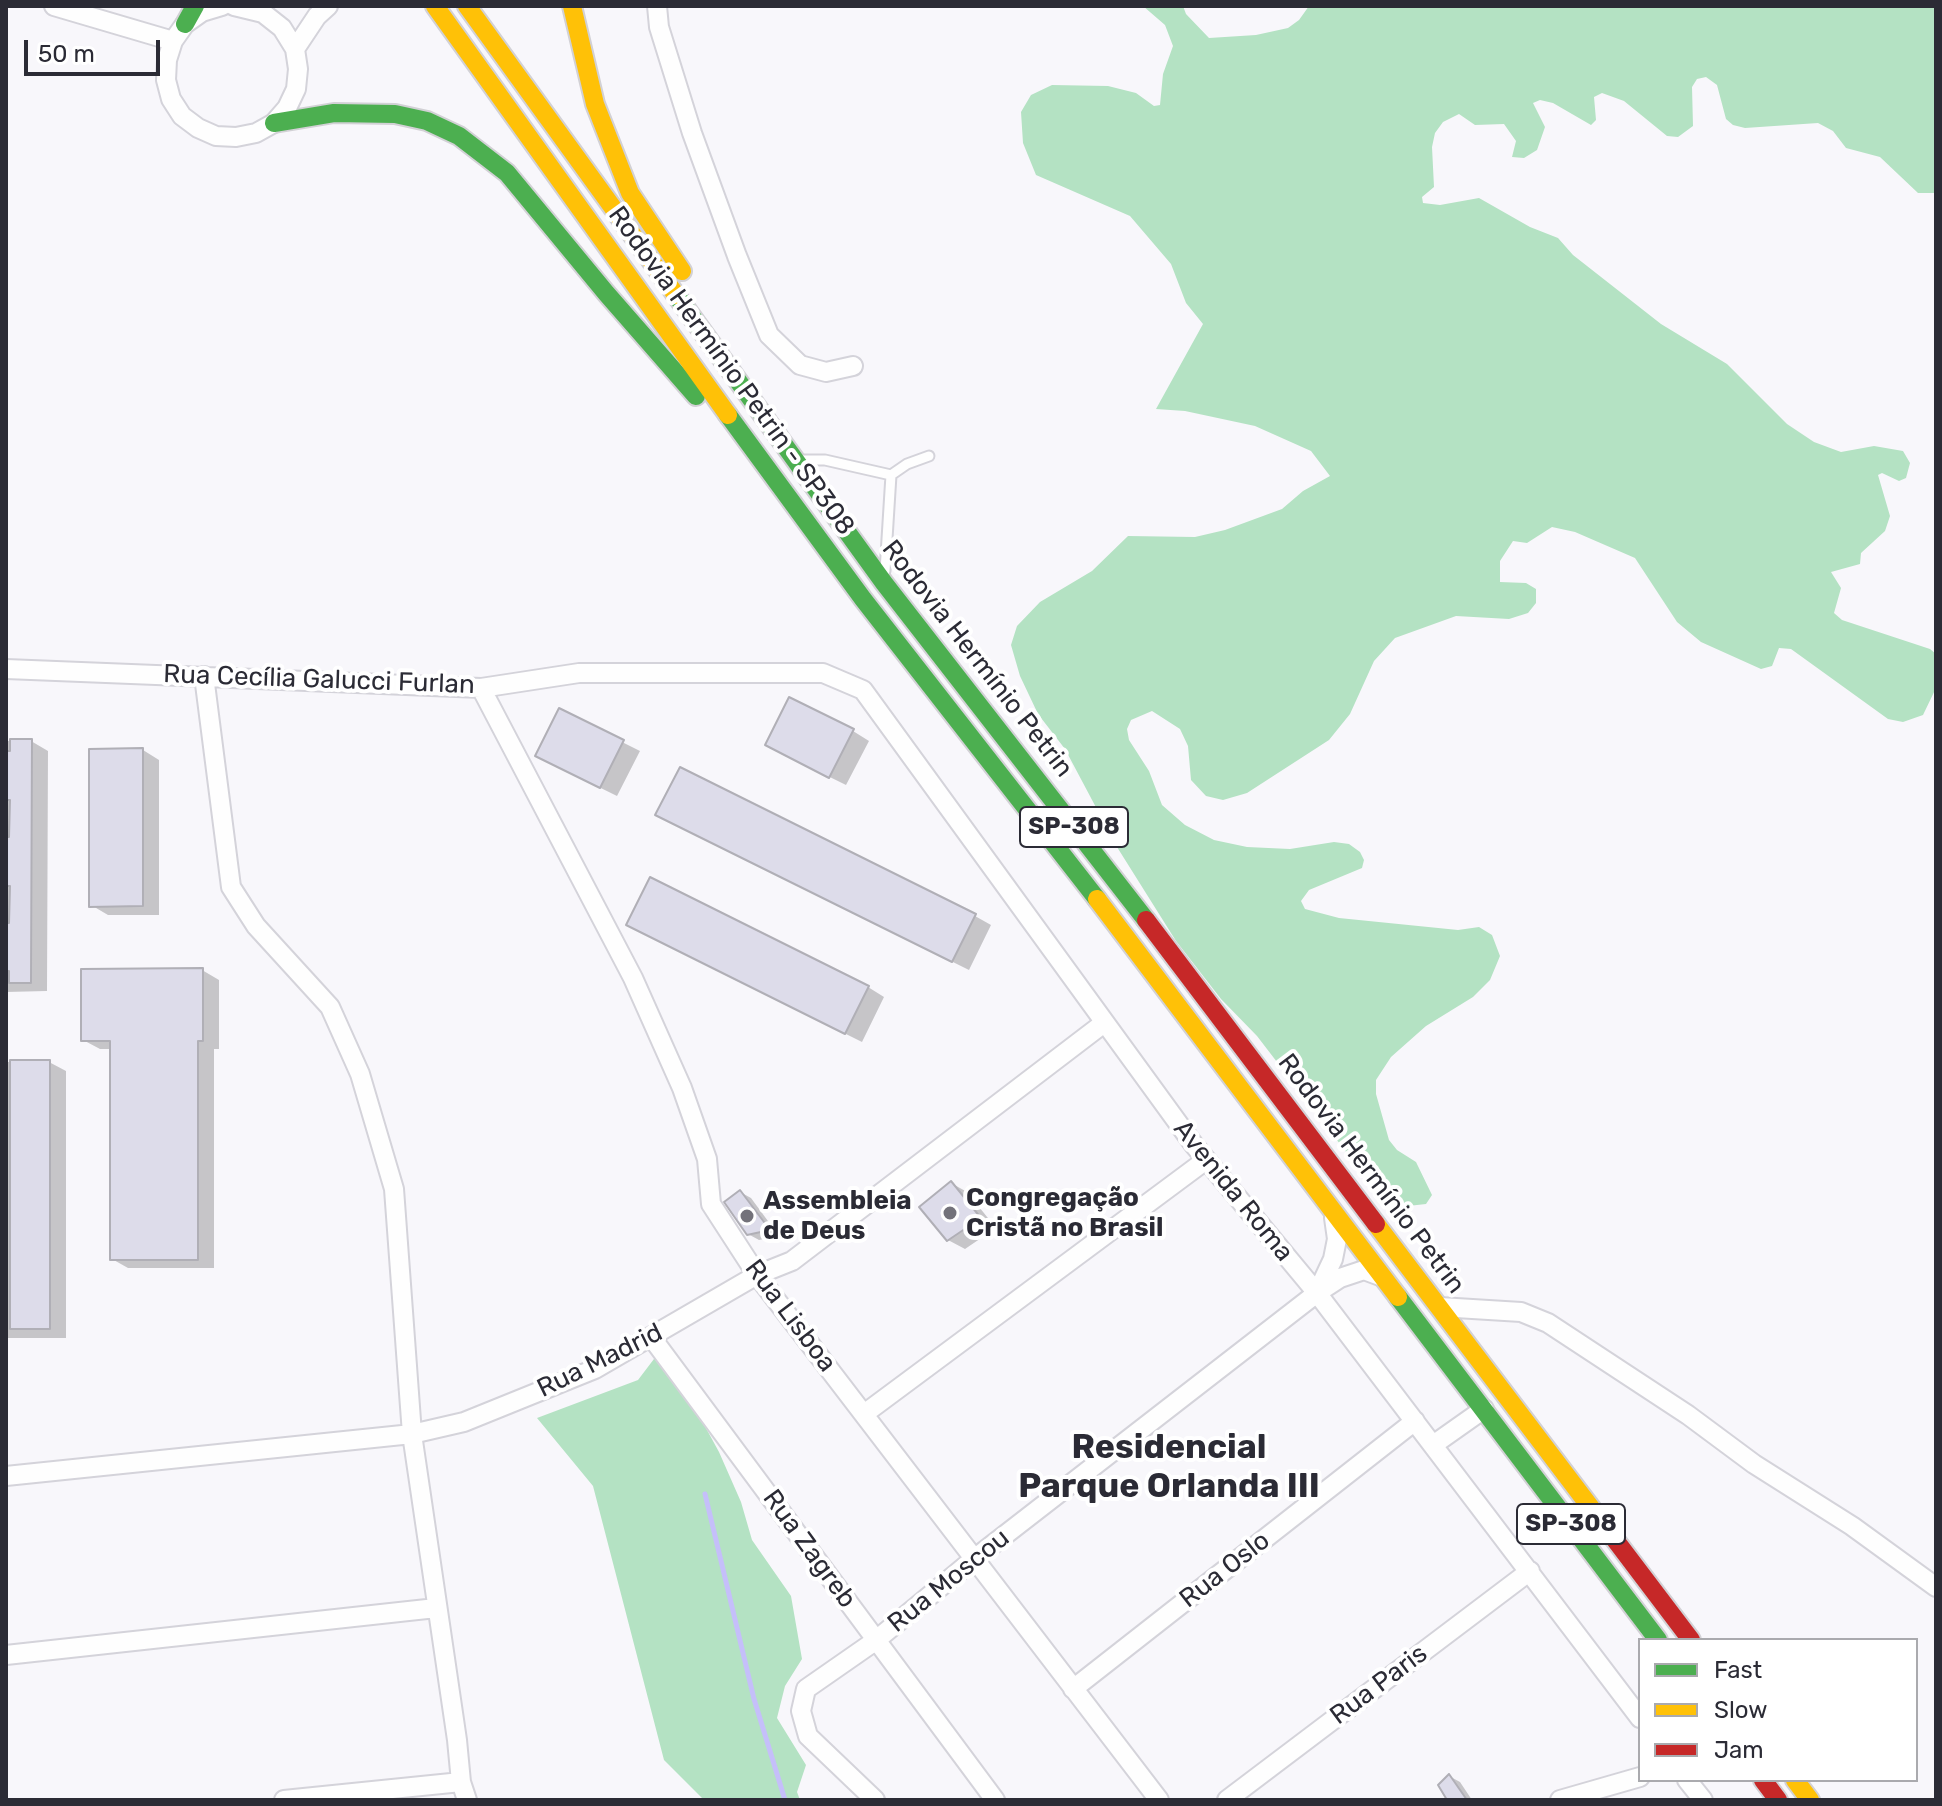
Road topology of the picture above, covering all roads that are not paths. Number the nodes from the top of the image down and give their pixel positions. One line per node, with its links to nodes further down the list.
1 (54, 6): 12 (street)
2 (195, 6): 11 (main road)
3 (222, 6): 11 (street)
4 (234, 6): 10 (street)
5 (328, 6): 13 (street)
6 (435, 6): 19 (main road, Rodovia Hermínio Petrin - SP308 / SP-308)
7 (467, 6): 16 (main road, Rodovia Hermínio Petrin / SP-308)
8 (572, 6): 16 (main road)
9 (657, 6): 15 (street)
10 (271, 9): 13 (street)
11 (185, 24): 12 (street)
12 (173, 41): 14 (street)
13 (295, 49): 14 (street)
14 (274, 123): 19 (main road)
15 (853, 366)
16 (789, 452): 18 (lane); 20 (main road, Rodovia Hermínio Petrin / SP-308)
17 (929, 456): 18 (lane)
18 (891, 475): 20 (lane)
19 (774, 480): 27 (main road, Rodovia Hermínio Petrin - SP308 / SP-308)
20 (884, 583): 31 (main road, Rodovia Hermínio Petrin / SP-308)
21 (6, 669): 23 (street, Rua Cecília Galucci Furlan)
22 (823, 673): 24 (street, Rua Cecília Galucci Furlan); 25 (street, Avenida Roma)
23 (204, 676): 24 (street, Rua Cecília Galucci Furlan); 36 (street)
24 (481, 688): 28 (street, Rua Lisboa)
25 (1104, 1023): 26 (street, Avenida Roma); 28 (street, Rua Madrid)
26 (1206, 1160): 30 (street, Avenida Roma); 34 (street)
27 (1333, 1211): 29 (main road, Rodovia Hermínio Petrin - SP308 / SP-308); 30 (street)
28 (757, 1275): 32 (street, Rua Madrid); 34 (street, Rua Lisboa)
29 (1385, 1278): 30 (street, Rua Moscou); 33 (main road, Rodovia Hermínio Petrin - SP308 / SP-308)
30 (1317, 1293): 35 (street, Avenida Roma); 39 (street, Rua Moscou)
31 (1440, 1307): 41 (street); 44 (main road, Rodovia Hermínio Petrin / SP-308)
32 (652, 1338): 36 (street, Rua Madrid); 45 (street, Rua Zagreb)
33 (1484, 1409): 37 (street); 43 (main road, Rodovia Hermínio Petrin - SP308 / SP-308)
34 (864, 1414): 39 (street, Rua Lisboa)
35 (1415, 1421): 37 (street, Avenida Roma); 47 (street, Rua Oslo)
36 (412, 1434): 38 (street, Rua Madrid); 42 (street)
37 (1433, 1445): 40 (street, Avenida Roma)
38 (6, 1476)
39 (974, 1559): 45 (street, Rua Moscou); 47 (street, Rua Lisboa)
40 (1530, 1571): 48 (street, Avenida Roma); 58 (street, Rua Paris)
41 (1936, 1587)
42 (436, 1608): 46 (street); 53 (street)
43 (1656, 1638)
44 (1689, 1638)
45 (875, 1641): 55 (street, Rua Moscou); 56 (street, Rua Zagreb)
46 (6, 1655)
47 (1073, 1689): 57 (street, Rua Lisboa)
48 (1638, 1715)
49 (1638, 1778): 59 (street)
50 (1689, 1782): 60 (street)
51 (1764, 1782): 61 (main road)
52 (1796, 1782): 62 (main road)
53 (464, 1791): 54 (street)
54 (284, 1800)
55 (875, 1800)
56 (995, 1800)
57 (1159, 1800)
58 (1227, 1800)
59 (1560, 1800)
60 (1703, 1800)
61 (1778, 1800)
62 (1810, 1800)

